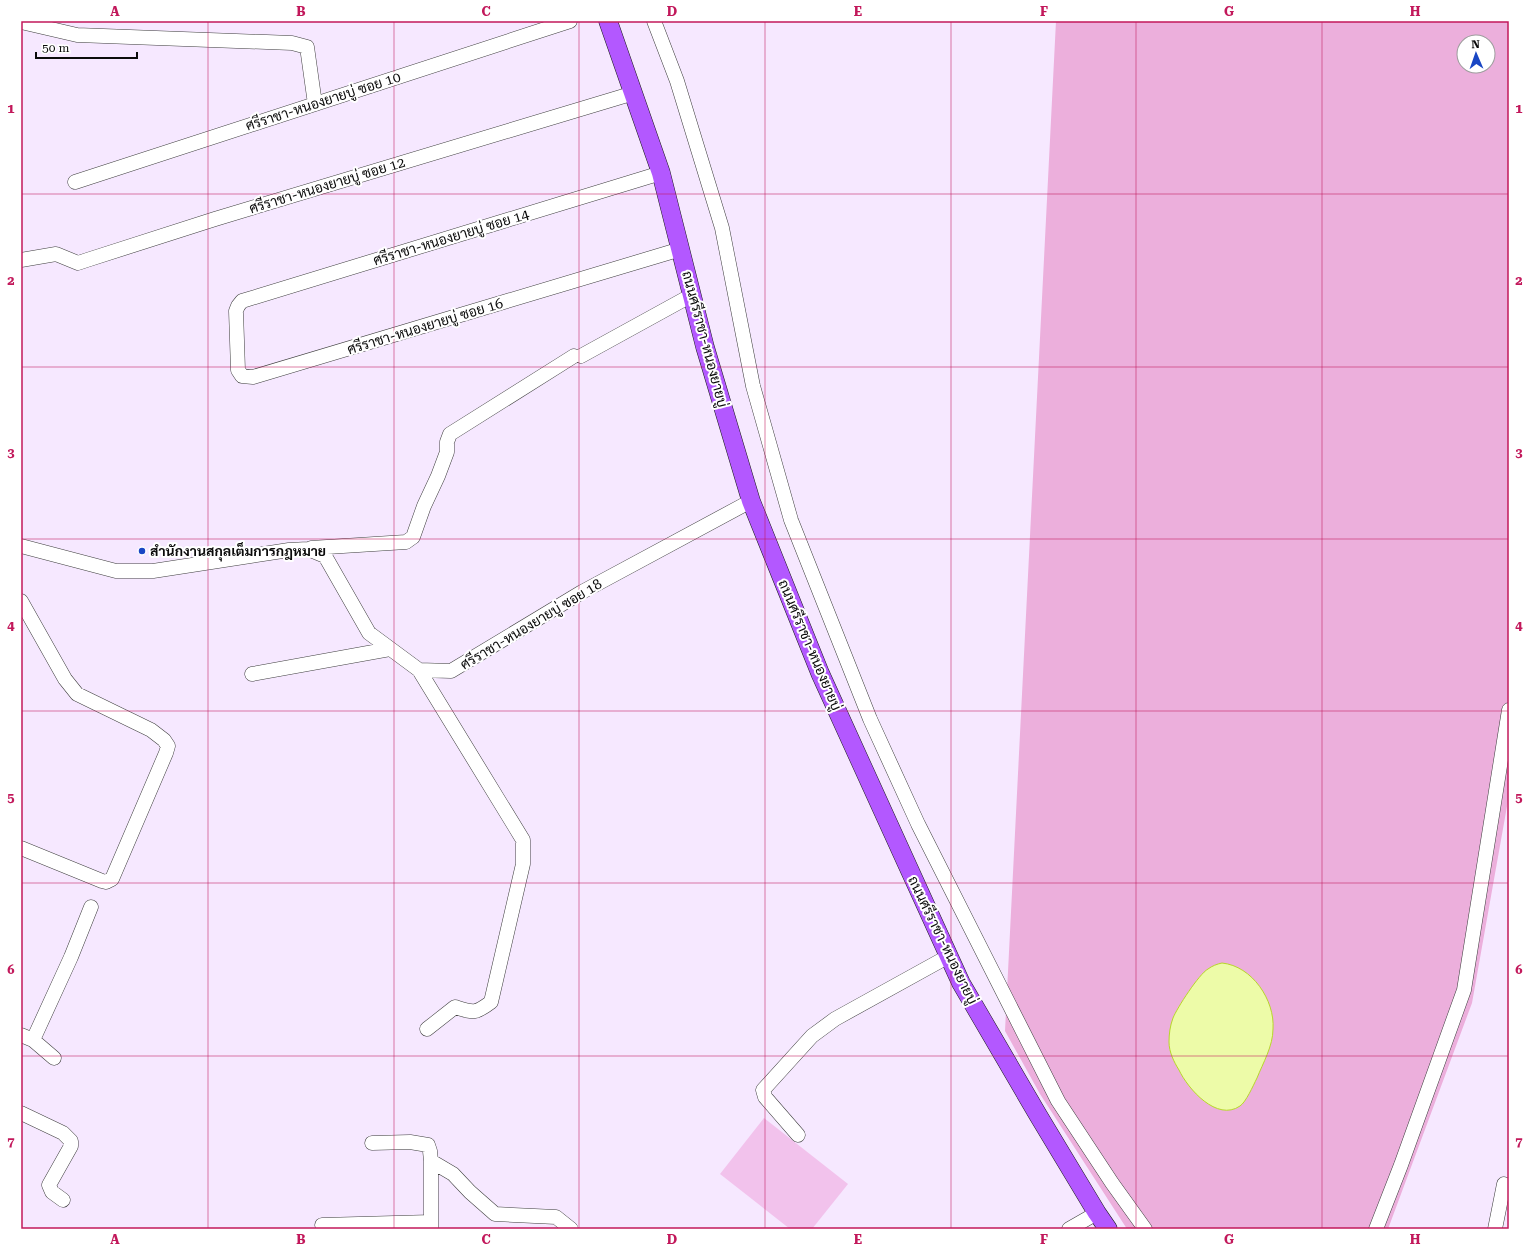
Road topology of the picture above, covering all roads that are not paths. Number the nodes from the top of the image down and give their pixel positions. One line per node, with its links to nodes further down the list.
1 (570, 21): 6 (street, ศรีราชา-หนองยายบู่ ซอย 10)
2 (608, 21): 5 (main road, ถนนศรีราชา-หนองยายบู่)
3 (654, 21): 39 (street)
4 (21, 22): 6 (street)
5 (634, 93): 7 (main road, ถนนศรีราชา-หนองยายบู่); 10 (street, ศรีราชา-หนองยายบู่ ซอย 12)
6 (315, 104): 8 (street, ศรีราชา-หนองยายบู่ ซอย 10)
7 (661, 173): 9 (main road, ถนนศรีราชา-หนองยายบู่); 12 (street, ศรีราชา-หนองยายบู่ ซอย 14)
8 (75, 182)
9 (681, 249): 11 (main road, ถนนศรีราชา-หนองยายบู่); 12 (street, ศรีราชา-หนองยายบู่ ซอย 16)
10 (21, 260)
11 (692, 295): 13 (main road, ถนนศรีราชา-หนองยายบู่); 15 (street)
12 (242, 301)
13 (751, 502): 18 (street, ศรีราชา-หนองยายบู่ ซอย 18); 23 (main road, ถนนศรีราชา-หนองยายบู่)
14 (21, 546): 15 (street)
15 (308, 549): 17 (street)
16 (21, 602): 21 (street)
17 (390, 649): 18 (street); 19 (street)
18 (419, 670): 24 (street)
19 (252, 674)
20 (1509, 710): 40 (street)
21 (21, 848)
22 (91, 907): 25 (street)
23 (949, 956): 28 (street); 33 (main road, ถนนศรีราชา-หนองยายบู่)
24 (427, 1029)
25 (27, 1038): 26 (street)
26 (54, 1058)
27 (21, 1114): 32 (street)
28 (798, 1135)
29 (372, 1143): 30 (street)
30 (431, 1161): 35 (street); 36 (street)
31 (1504, 1184): 41 (street)
32 (63, 1200)
33 (1097, 1213): 37 (street); 38 (main road, ถนนศรีราชา-หนองยายบู่)
34 (322, 1225): 35 (street)
35 (431, 1225)
36 (571, 1229)
37 (1068, 1229)
38 (1108, 1229)
39 (1145, 1229)
40 (1376, 1229)
41 (1495, 1229)

